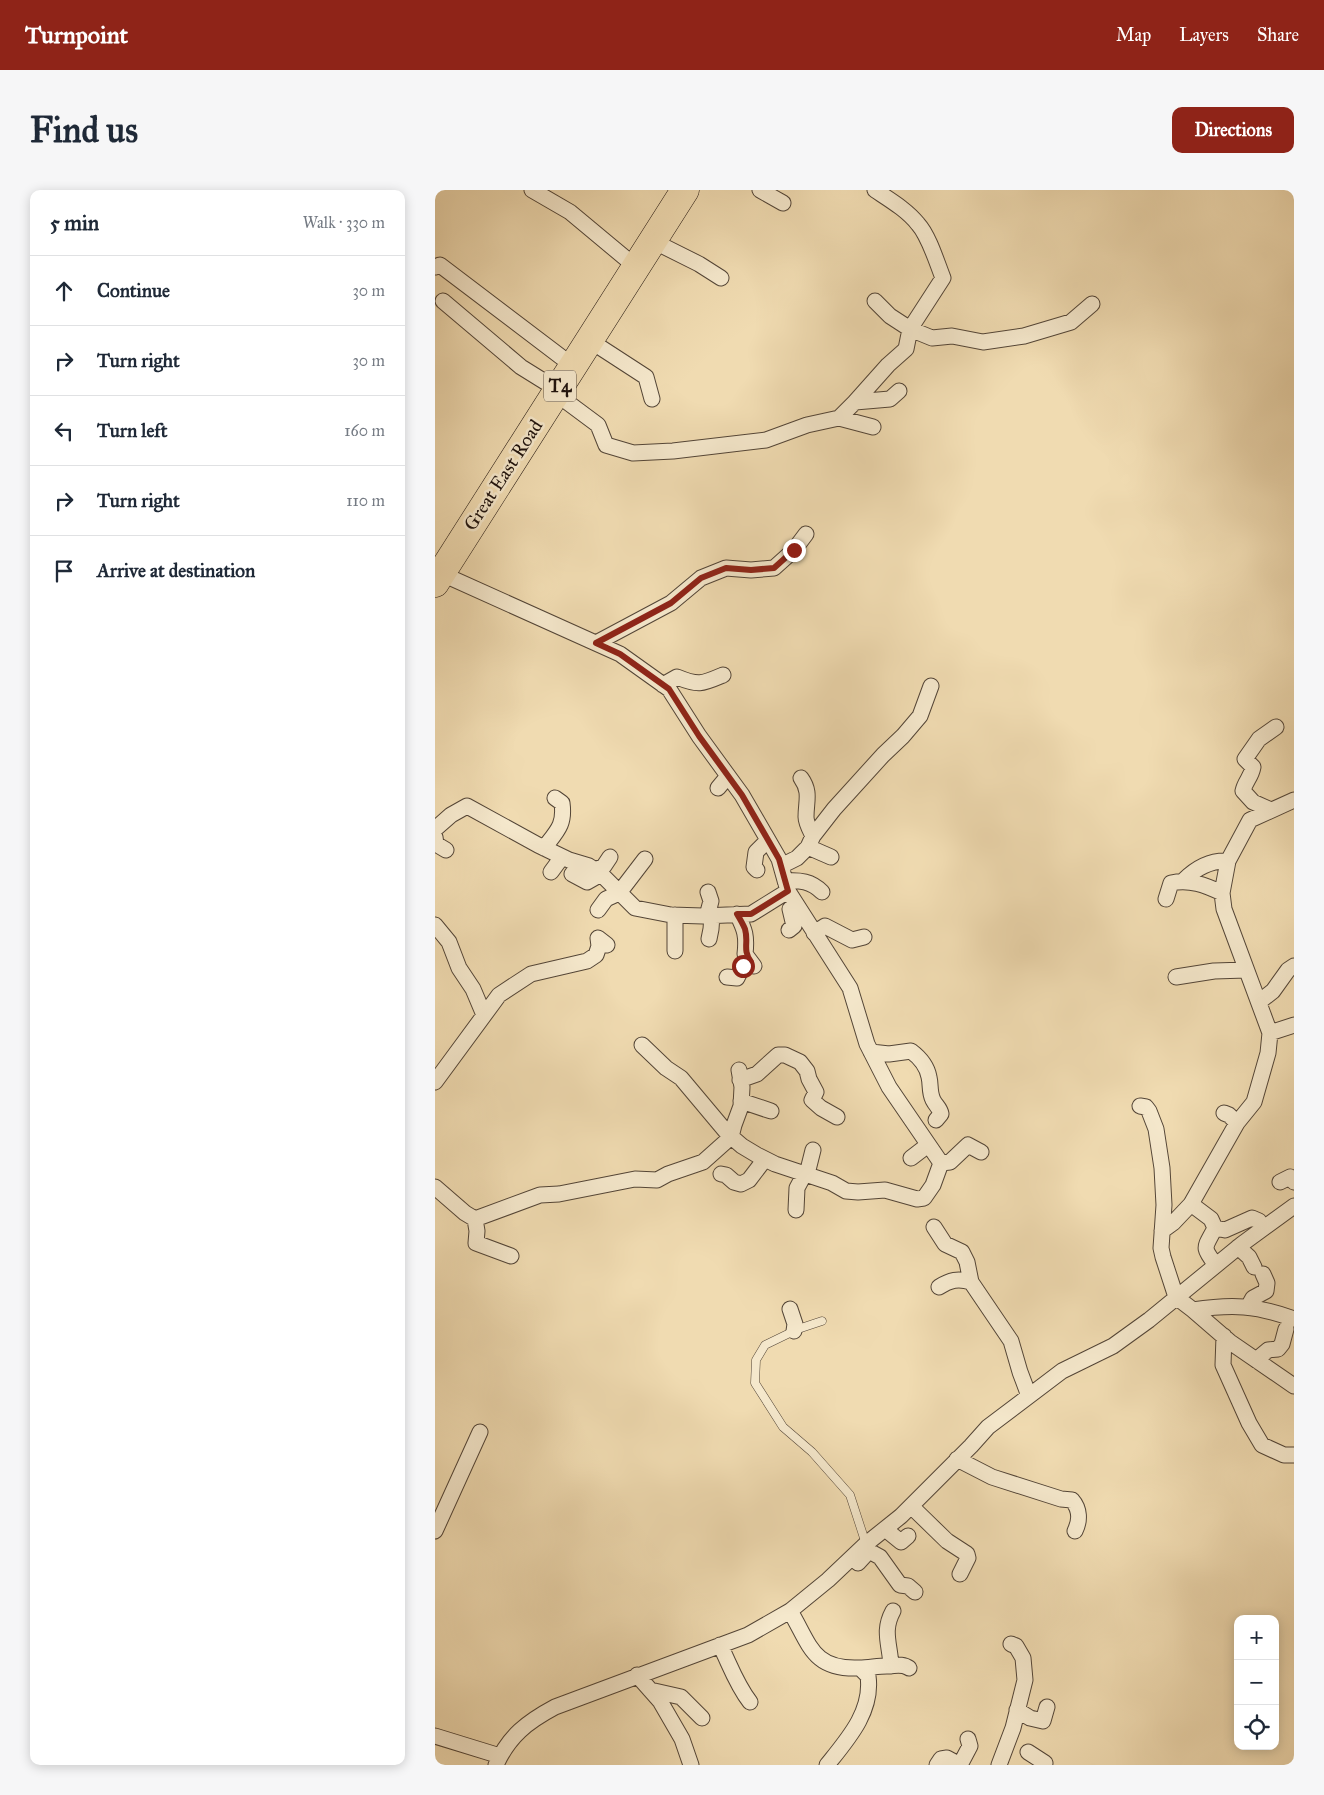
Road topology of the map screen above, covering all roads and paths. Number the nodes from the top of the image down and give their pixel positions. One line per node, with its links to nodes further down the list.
1 (532, 190): 8 (street)
2 (685, 190): 6 (highway, Great East Road / T4)
3 (760, 190): 5 (street)
4 (875, 190): 13 (street)
5 (783, 203)
6 (653, 241): 8 (highway, Great East Road / T4); 9 (street)
7 (435, 266): 15 (street)
8 (636, 267): 14 (highway, Great East Road / T4)
9 (721, 278)
10 (443, 301): 16 (street)
11 (875, 301): 13 (street)
12 (1092, 304): 13 (street)
13 (910, 329): 19 (street)
14 (589, 340): 15 (highway, Great East Road / T4); 18 (street)
15 (573, 366): 16 (highway, Great East Road / T4)
16 (556, 392): 20 (street); 23 (highway, Great East Road / T4)
17 (899, 392): 19 (street)
18 (652, 399)
19 (855, 402): 20 (street)
20 (839, 418): 21 (street)
21 (873, 427)
22 (807, 534): 24 (street)
23 (438, 578): 24 (street)
24 (596, 643): 26 (street)
25 (723, 675): 26 (street)
26 (663, 685): 29 (street)
27 (931, 686): 40 (street)
28 (1277, 727): 34 (street)
29 (728, 776): 31 (street); 39 (street)
30 (801, 778): 40 (street)
31 (718, 788)
32 (555, 798): 41 (street)
33 (1294, 800): 35 (street)
34 (1253, 802): 35 (street); 36 (street)
35 (1271, 810): 36 (street)
36 (1247, 826): 47 (street)
37 (435, 830): 41 (street)
38 (435, 837): 42 (street)
39 (768, 840): 48 (street); 49 (street)
40 (811, 841): 45 (street); 48 (street)
41 (544, 848): 43 (street)
42 (446, 850)
43 (562, 856): 50 (street); 51 (street)
44 (610, 857): 51 (street)
45 (831, 857)
46 (645, 859): 57 (street)
47 (1229, 861): 53 (street); 58 (street)
48 (781, 866): 55 (street)
49 (757, 870)
50 (551, 872)
51 (598, 872): 52 (street); 57 (street)
52 (571, 874)
53 (1184, 880): 58 (street); 59 (street)
54 (708, 892): 63 (street)
55 (790, 892): 56 (street); 61 (street); 65 (street); 66 (street)
56 (822, 892)
57 (619, 893): 60 (street); 62 (street)
58 (1222, 893): 72 (street)
59 (1166, 899)
60 (598, 910)
61 (737, 914): 63 (street); 74 (street)
62 (675, 915): 63 (street); 70 (street)
63 (709, 916): 68 (street)
64 (435, 925): 76 (street)
65 (789, 930)
66 (814, 933): 67 (street); 80 (street)
67 (864, 937)
68 (709, 939)
69 (607, 945): 76 (street)
70 (675, 951)
71 (1294, 966): 75 (street)
72 (1246, 970): 73 (street); 75 (street)
73 (1176, 976)
74 (727, 978)
75 (1259, 1002): 78 (street)
76 (484, 1015): 81 (street)
77 (1294, 1026): 78 (street)
78 (1270, 1033): 88 (street)
79 (642, 1045): 89 (street)
80 (871, 1052): 87 (street); 90 (street)
81 (435, 1082)
82 (741, 1101): 84 (street); 86 (street); 89 (street)
83 (1140, 1106): 106 (street)
84 (771, 1111)
85 (1224, 1113): 88 (street)
86 (837, 1117)
87 (936, 1120)
88 (1237, 1123): 99 (street)
89 (731, 1137): 94 (street); 102 (street)
90 (928, 1145): 93 (street); 95 (street)
91 (813, 1150): 97 (street)
92 (981, 1152): 95 (street)
93 (911, 1158)
94 (765, 1160): 96 (street); 97 (street)
95 (941, 1163): 97 (street)
96 (721, 1174)
97 (806, 1174): 100 (street)
98 (435, 1187): 102 (street)
99 (1191, 1204): 104 (street); 106 (street)
100 (796, 1210)
101 (1288, 1214): 105 (street)
102 (475, 1220): 108 (street)
103 (934, 1227): 110 (street)
104 (1215, 1228): 105 (street); 109 (street)
105 (1263, 1228): 107 (street)
106 (1162, 1231): 112 (street)
107 (1238, 1247): 109 (street); 113 (street)
108 (511, 1256)
109 (1216, 1265): 112 (street)
110 (971, 1282): 111 (street); 122 (street)
111 (939, 1287)
112 (1177, 1297): 115 (street); 122 (street)
113 (1248, 1307): 115 (street); 117 (street)
114 (790, 1309): 118 (street)
115 (1193, 1310): 119 (street)
116 (822, 1321): 118 (lane)
117 (1290, 1324): 120 (street)
118 (795, 1331): 132 (lane)
119 (1224, 1336): 120 (street); 124 (street)
120 (1257, 1360): 121 (street)
121 (1294, 1386)
122 (1029, 1396): 125 (street)
123 (480, 1432): 126 (street)
124 (1294, 1455)
125 (957, 1459): 127 (street); 130 (street)
126 (440, 1505): 129 (street)
127 (911, 1506): 128 (street); 134 (street)
128 (885, 1529): 131 (street); 132 (street)
129 (435, 1531)
130 (1075, 1531)
131 (908, 1536)
132 (866, 1544): 133 (street)
133 (842, 1567): 135 (street); 137 (street)
134 (960, 1574)
135 (915, 1592)
136 (893, 1610): 140 (street)
137 (790, 1611): 139 (street); 141 (street)
138 (1011, 1644): 147 (street)
139 (720, 1645): 143 (street); 145 (street)
140 (891, 1666): 141 (street); 142 (street)
141 (860, 1668): 154 (street)
142 (909, 1668)
143 (637, 1675): 144 (street); 152 (street)
144 (650, 1690): 148 (street); 153 (street)
145 (750, 1702)
146 (1047, 1707): 147 (street)
147 (1017, 1710): 157 (street)
148 (702, 1718)
149 (435, 1736): 152 (street)
150 (968, 1739): 156 (street)
151 (1028, 1752): 158 (street)
152 (497, 1761)
153 (691, 1765)
154 (827, 1765)
155 (937, 1765): 156 (street)
156 (960, 1765)
157 (999, 1765)
158 (1043, 1765)

